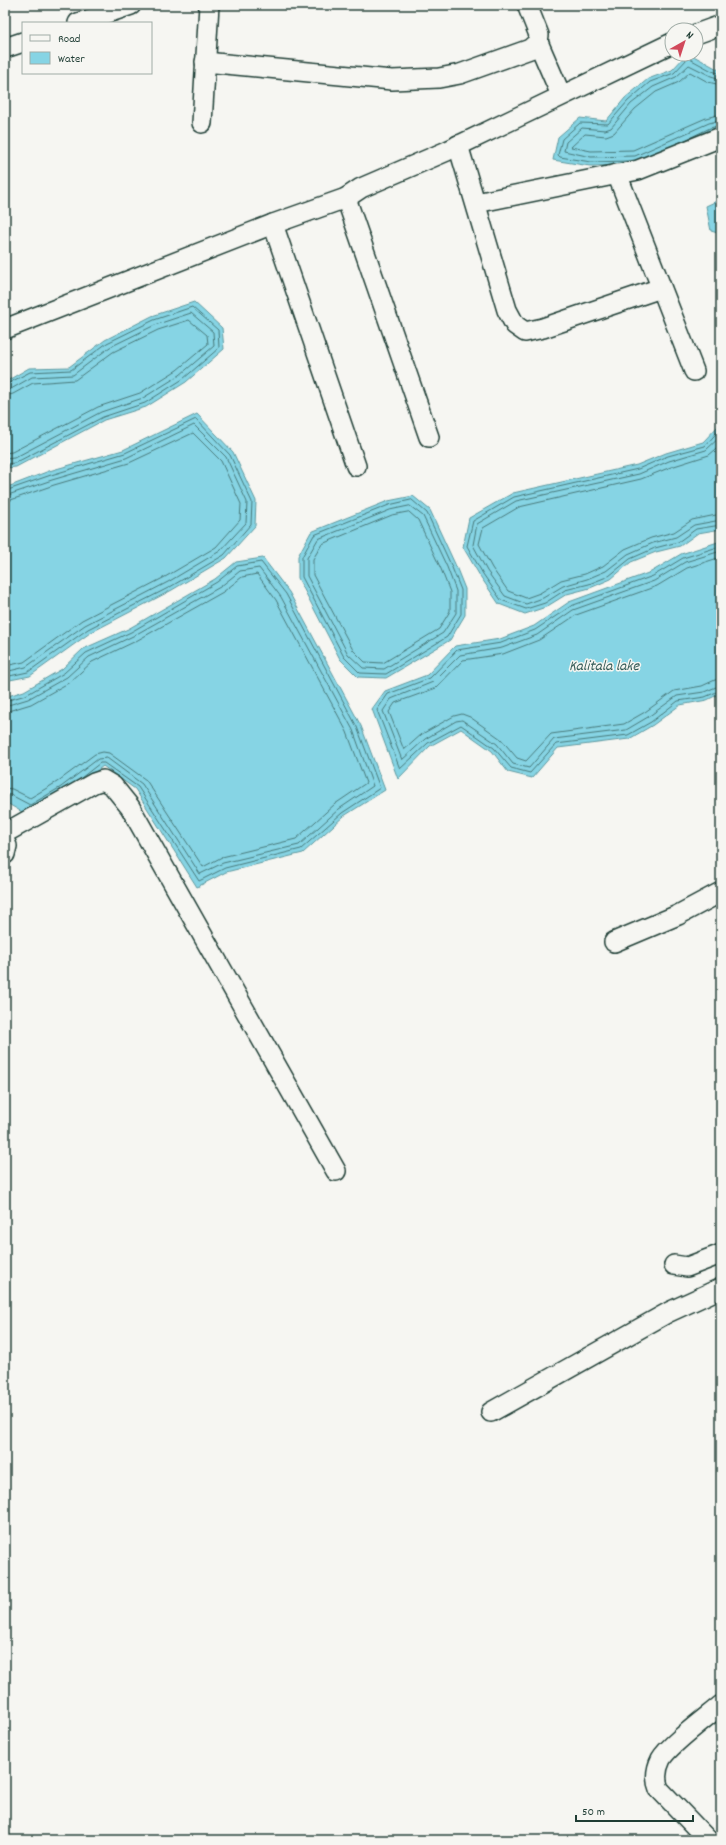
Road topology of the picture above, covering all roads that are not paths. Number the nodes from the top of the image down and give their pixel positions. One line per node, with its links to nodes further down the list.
1 (131, 5): 4 (street)
2 (209, 5): 11 (street)
3 (526, 5): 8 (street)
4 (81, 22)
5 (721, 25): 6 (street)
6 (704, 31)
7 (22, 42): 10 (street)
8 (538, 42): 11 (street); 12 (street)
9 (664, 47): 12 (street)
10 (5, 48)
11 (205, 62): 13 (street)
12 (561, 95): 15 (street)
13 (202, 123)
14 (721, 136): 16 (street)
15 (458, 145): 17 (street); 18 (street)
16 (617, 174): 18 (street); 20 (street)
17 (346, 198): 19 (street); 23 (street)
18 (476, 203): 20 (street)
19 (273, 224): 21 (street); 24 (street)
20 (661, 288): 22 (street)
21 (5, 329)
22 (694, 371)
23 (429, 437)
24 (356, 466)
25 (5, 834): 30 (street)
26 (5, 842): 27 (street)
27 (5, 854)
28 (721, 892): 29 (street)
29 (614, 942)
30 (336, 1171)
31 (721, 1254): 32 (street)
32 (674, 1265)
33 (721, 1288): 34 (street)
34 (492, 1412)
35 (721, 1704): 36 (street)
36 (708, 1840)

